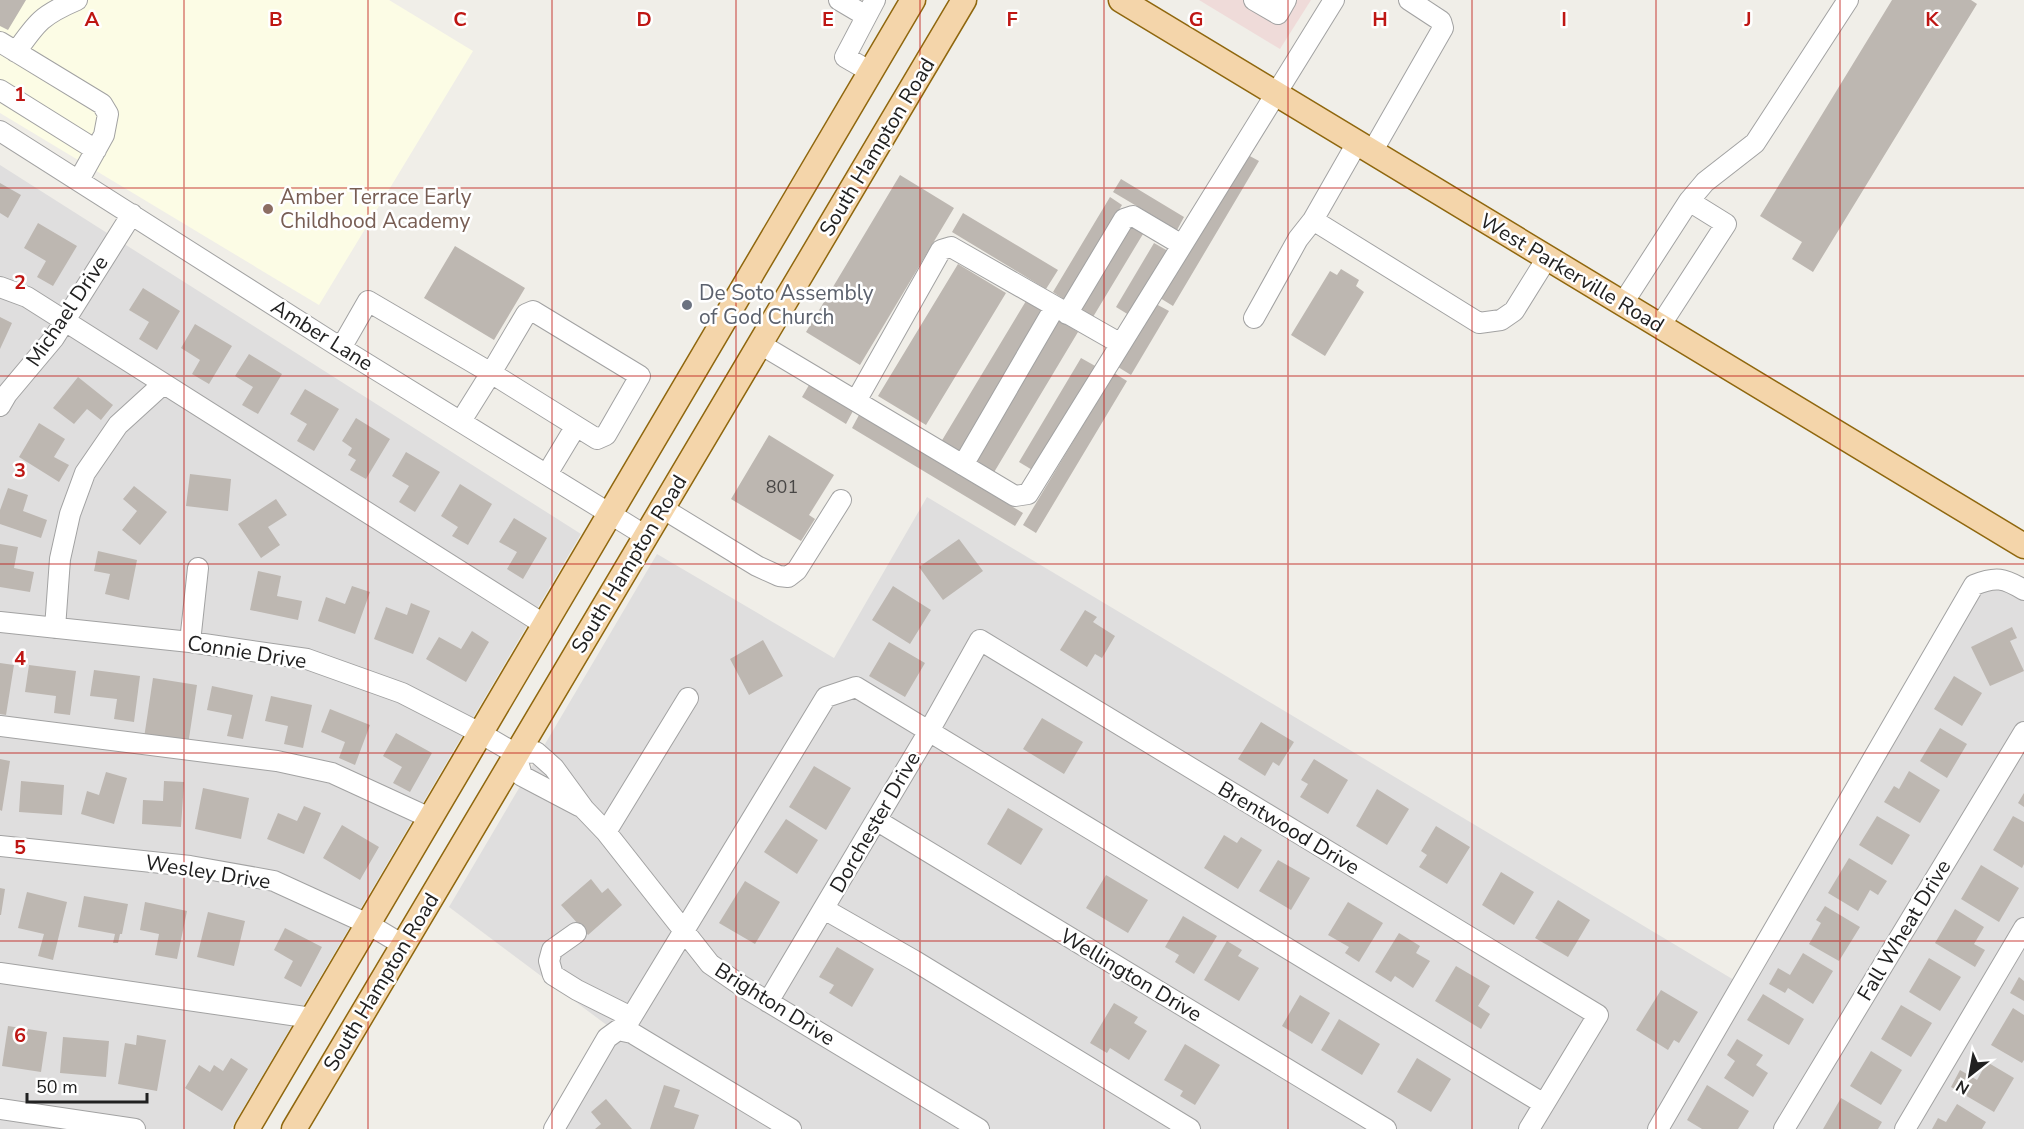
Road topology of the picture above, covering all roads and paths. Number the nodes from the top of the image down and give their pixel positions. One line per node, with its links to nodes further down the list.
1 (77, 0): 12 (street)
2 (839, 0): 11 (street)
3 (914, 0): 13 (main road, South Hampton Road)
4 (964, 0): 31 (main road, South Hampton Road)
5 (1254, 0): 6 (street)
6 (1286, 0)
7 (1334, 0): 15 (street)
8 (1409, 0): 17 (street)
9 (1848, 0): 20 (street)
10 (1123, 1): 15 (main road, West Parkerville Road)
11 (870, 8): 13 (street)
12 (8, 47): 18 (street)
13 (871, 72): 44 (main road, South Hampton Road)
14 (0, 90): 18 (street)
15 (1276, 94): 17 (main road, West Parkerville Road); 23 (street)
16 (0, 131): 19 (street, Amber Lane)
17 (1364, 147): 22 (street); 24 (main road, West Parkerville Road)
18 (96, 150): 19 (street)
19 (79, 180): 21 (street, Amber Lane)
20 (1689, 201): 26 (street); 30 (street)
21 (132, 214): 29 (street, Michael Drive); 33 (street, Amber Lane)
22 (1312, 220): 24 (street); 28 (street)
23 (1182, 245): 27 (street); 32 (street)
24 (1547, 258): 26 (main road, West Parkerville Road)
25 (0, 287): 29 (street)
26 (1623, 303): 30 (main road, West Parkerville Road)
27 (1061, 310): 32 (street); 36 (street); 40 (street)
28 (1254, 318)
29 (64, 321): 35 (street); 37 (street, Michael Drive)
30 (1660, 326): 46 (main road, West Parkerville Road)
31 (760, 344): 36 (street); 43 (main road, South Hampton Road)
32 (1121, 345): 40 (street)
33 (341, 348): 34 (street); 38 (street, Amber Lane)
34 (491, 373): 38 (street); 39 (street); 39 (street)
35 (163, 384): 50 (street); 51 (street)
36 (856, 401): 40 (street)
37 (0, 406)
38 (461, 421): 41 (street, Amber Lane)
39 (576, 426): 41 (street)
40 (963, 465)
41 (547, 474): 44 (street, Amber Lane)
42 (841, 500): 43 (street)
43 (662, 508): 45 (main road, South Hampton Road)
44 (610, 513): 45 (street, Amber Lane); 50 (main road, South Hampton Road)
45 (646, 536): 59 (main road, South Hampton Road)
46 (2024, 546)
47 (198, 567): 53 (street)
48 (2024, 590): 85 (street)
49 (0, 622): 51 (street, Connie Drive)
50 (545, 625): 58 (main road, South Hampton Road)
51 (55, 628): 53 (street, Connie Drive)
52 (980, 640): 56 (street, Dorchester Drive); 74 (street, Brentwood Drive)
53 (190, 642): 58 (street, Connie Drive)
54 (688, 698): 62 (street)
55 (0, 726): 60 (street)
56 (929, 731): 61 (street, Dorchester Drive); 67 (street); 74 (street)
57 (2024, 732): 86 (street, Fall Wheat Drive)
58 (480, 733): 59 (street, Connie Drive); 60 (main road, South Hampton Road)
59 (516, 754): 62 (street, Brighton Drive); 69 (main road, South Hampton Road)
60 (430, 818): 65 (main road, South Hampton Road)
61 (876, 820): 64 (street, Dorchester Drive); 83 (street, Wellington Drive)
62 (606, 832): 67 (street, Brighton Drive)
63 (0, 846): 65 (street, Wesley Drive)
64 (824, 909): 71 (street, Dorchester Drive); 82 (street)
65 (368, 924): 69 (street, Wesley Drive); 72 (main road, South Hampton Road)
66 (2024, 928): 87 (street)
67 (684, 932): 71 (street, Brighton Drive); 73 (street)
68 (576, 933): 73 (street)
69 (403, 945): 78 (main road, South Hampton Road)
70 (0, 973): 72 (street)
71 (768, 1002): 81 (street, Brighton Drive)
72 (312, 1018): 77 (main road, South Hampton Road)
73 (627, 1024): 79 (street); 80 (street)
74 (1544, 1104): 84 (street)
75 (0, 1109): 76 (street)
76 (135, 1129)
77 (247, 1129)
78 (294, 1129)
79 (554, 1129)
80 (791, 1129)
81 (979, 1129)
82 (1190, 1129)
83 (1386, 1129)
84 (1529, 1129)
85 (1658, 1129)
86 (1784, 1129)
87 (1905, 1129)

